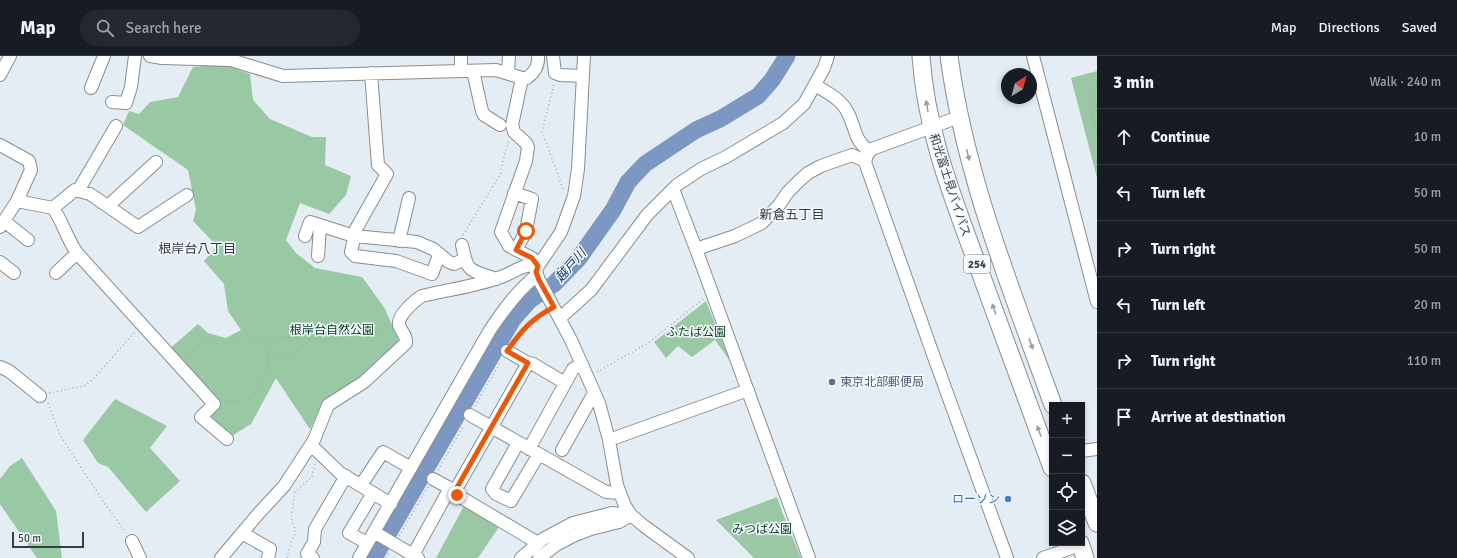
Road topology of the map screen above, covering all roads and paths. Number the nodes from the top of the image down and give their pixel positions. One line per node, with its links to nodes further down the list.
1 (10, 56): 20 (street)
2 (104, 56): 25 (street)
3 (135, 56): 26 (street)
4 (150, 56): 14 (street)
5 (461, 56): 15 (street)
6 (509, 56): 18 (street)
7 (538, 56): 22 (street)
8 (553, 56): 19 (street)
9 (584, 56): 21 (street)
10 (828, 56): 23 (street)
11 (921, 56): 30 (highway, 和光富士見バイパス / 254, one-way to 11)
12 (949, 56): 27 (highway, 和光富士見バイパス / 254)
13 (1033, 56): 64 (street)
14 (240, 59): 17 (street)
15 (461, 71): 16 (street); 17 (street)
16 (473, 71): 18 (street); 28 (street)
17 (371, 73): 48 (street)
18 (508, 73): 22 (street)
19 (555, 73): 21 (street); 44 (path)
20 (0, 75)
21 (583, 76): 44 (street)
22 (522, 78): 31 (street)
23 (815, 85): 34 (street); 36 (street)
24 (1097, 86): 32 (path)
25 (92, 88)
26 (112, 102)
27 (958, 117): 30 (street); 85 (highway, 和光富士見バイパス / 254, one-way to 85)
28 (500, 125)
29 (116, 126): 37 (street)
30 (931, 128): 34 (street); 96 (highway, 和光富士見バイパス / 254, one-way to 30)
31 (514, 132): 38 (street); 51 (path)
32 (1097, 132)
33 (0, 145): 41 (street)
34 (867, 156): 52 (street); 127 (street)
35 (156, 162): 42 (street)
36 (673, 189): 52 (street); 66 (street)
37 (78, 191): 42 (street); 43 (street)
38 (514, 193): 53 (street); 53 (street)
39 (187, 195): 42 (street)
40 (409, 198): 50 (street)
41 (17, 201): 43 (street); 45 (street)
42 (108, 206)
43 (53, 208): 54 (street)
44 (570, 208): 61 (street)
45 (2, 224): 49 (street)
46 (320, 226): 47 (street); 48 (street); 56 (street)
47 (304, 236)
48 (354, 236): 50 (street); 55 (street)
49 (28, 240)
50 (399, 241): 55 (street)
51 (462, 245): 57 (street)
52 (696, 249): 63 (street)
53 (516, 250): 61 (street)
54 (77, 253): 60 (street); 67 (street)
55 (439, 255): 57 (street)
56 (318, 256)
57 (465, 259): 62 (street)
58 (0, 262): 59 (street)
59 (14, 274)
60 (56, 274)
61 (538, 274): 62 (street); 65 (street); 97 (street)
62 (496, 279): 68 (street)
63 (712, 292): 79 (path); 81 (street)
64 (1097, 302)
65 (553, 305): 66 (street); 72 (path)
66 (560, 318): 77 (street)
67 (142, 324): 83 (path); 88 (street)
68 (399, 324): 69 (path); 90 (street)
69 (312, 338): 70 (path); 74 (path)
70 (260, 340): 73 (path); 75 (path)
71 (275, 351): 73 (path)
72 (507, 351): 76 (street); 86 (path)
73 (268, 353): 74 (path)
74 (269, 360): 84 (path)
75 (183, 361)
76 (528, 363): 80 (street); 87 (street)
77 (581, 364): 79 (street); 80 (street)
78 (0, 367): 83 (street)
79 (587, 377): 82 (street)
80 (565, 383): 91 (street)
81 (748, 390): 89 (street); 126 (street)
82 (594, 393): 89 (street); 93 (street)
83 (42, 395): 110 (path)
84 (220, 399)
85 (1052, 402)
86 (470, 415): 87 (street); 99 (path)
87 (492, 428): 91 (street); 101 (street)
88 (227, 439)
89 (609, 440): 104 (street)
90 (311, 445): 95 (street); 108 (street)
91 (529, 449): 104 (street)
92 (1097, 449): 94 (street)
93 (562, 450)
94 (1085, 451)
95 (320, 454): 98 (street); 119 (path)
96 (1049, 460)
97 (411, 468): 100 (street); 105 (street)
98 (346, 476): 100 (street); 120 (street)
99 (433, 479): 101 (street); 113 (path)
100 (361, 485): 103 (street)
101 (452, 489): 111 (street); 115 (street)
102 (1085, 491): 107 (highway)
103 (373, 493): 105 (street); 112 (street)
104 (620, 493): 106 (street)
105 (391, 504): 109 (street)
106 (632, 515): 111 (street); 124 (street); 125 (street)
107 (1097, 523)
108 (242, 533): 117 (street); 118 (street)
109 (375, 533): 112 (street); 113 (street)
110 (132, 541): 116 (street)
111 (538, 542): 123 (street)
112 (367, 543): 121 (street)
113 (394, 544): 115 (street); 122 (path)
114 (1082, 548): 128 (street)
115 (415, 556)
116 (140, 558)
117 (221, 558)
118 (268, 558)
119 (286, 558)
120 (313, 558)
121 (359, 558)
122 (386, 558)
123 (521, 558)
124 (539, 558)
125 (688, 558)
126 (809, 558)
127 (1007, 558)
128 (1043, 558)

